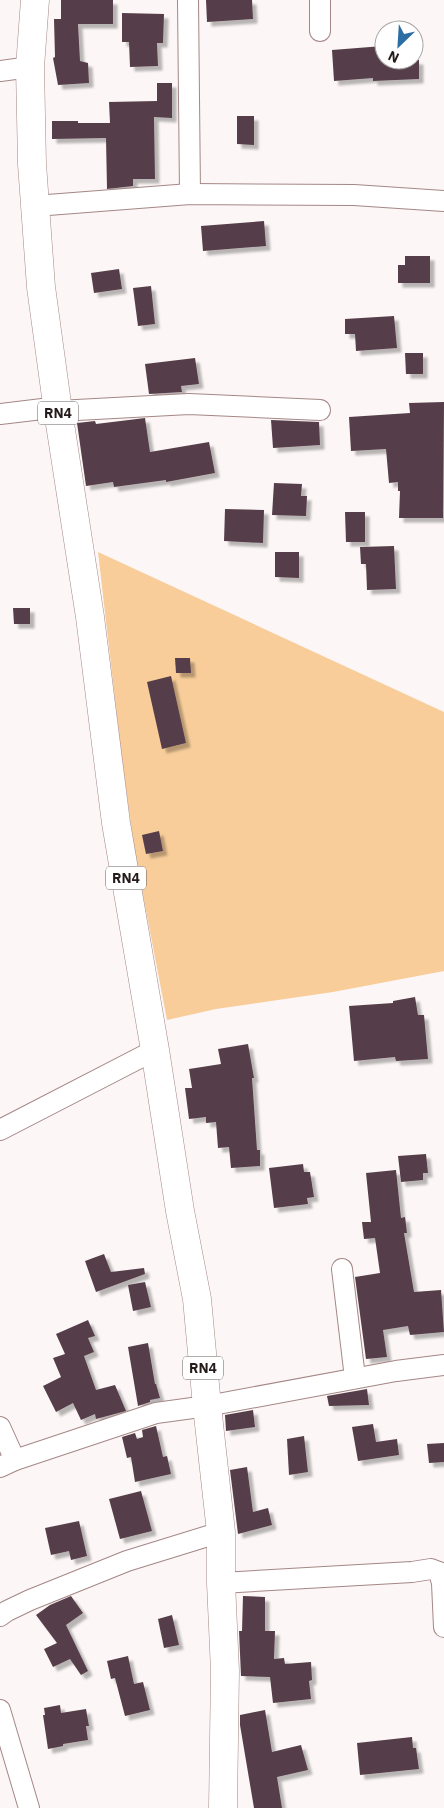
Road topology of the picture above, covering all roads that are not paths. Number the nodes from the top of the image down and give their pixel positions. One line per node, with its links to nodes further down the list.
1 (35, 0): 5 (highway, RN4)
2 (188, 0): 7 (street)
3 (320, 0): 4 (street)
4 (320, 31)
5 (30, 67): 6 (street); 9 (highway, RN4)
6 (0, 71)
7 (190, 194): 8 (street); 9 (street)
8 (444, 201)
9 (35, 206): 10 (highway, RN4)
10 (58, 409): 11 (street); 12 (street); 13 (highway, RN4)
11 (320, 410)
12 (0, 414)
13 (155, 1050): 14 (street); 18 (highway, RN4)
14 (0, 1130)
15 (342, 1270): 17 (street)
16 (444, 1364): 17 (street)
17 (355, 1378): 18 (street)
18 (207, 1406): 20 (street); 21 (highway, RN4)
19 (0, 1427): 20 (street)
20 (7, 1464)
21 (221, 1532): 22 (highway, RN4); 23 (street)
22 (221, 1583): 24 (street); 27 (highway, RN4)
23 (0, 1616)
24 (444, 1627)
25 (0, 1710): 26 (street)
26 (29, 1808)
27 (223, 1808)

